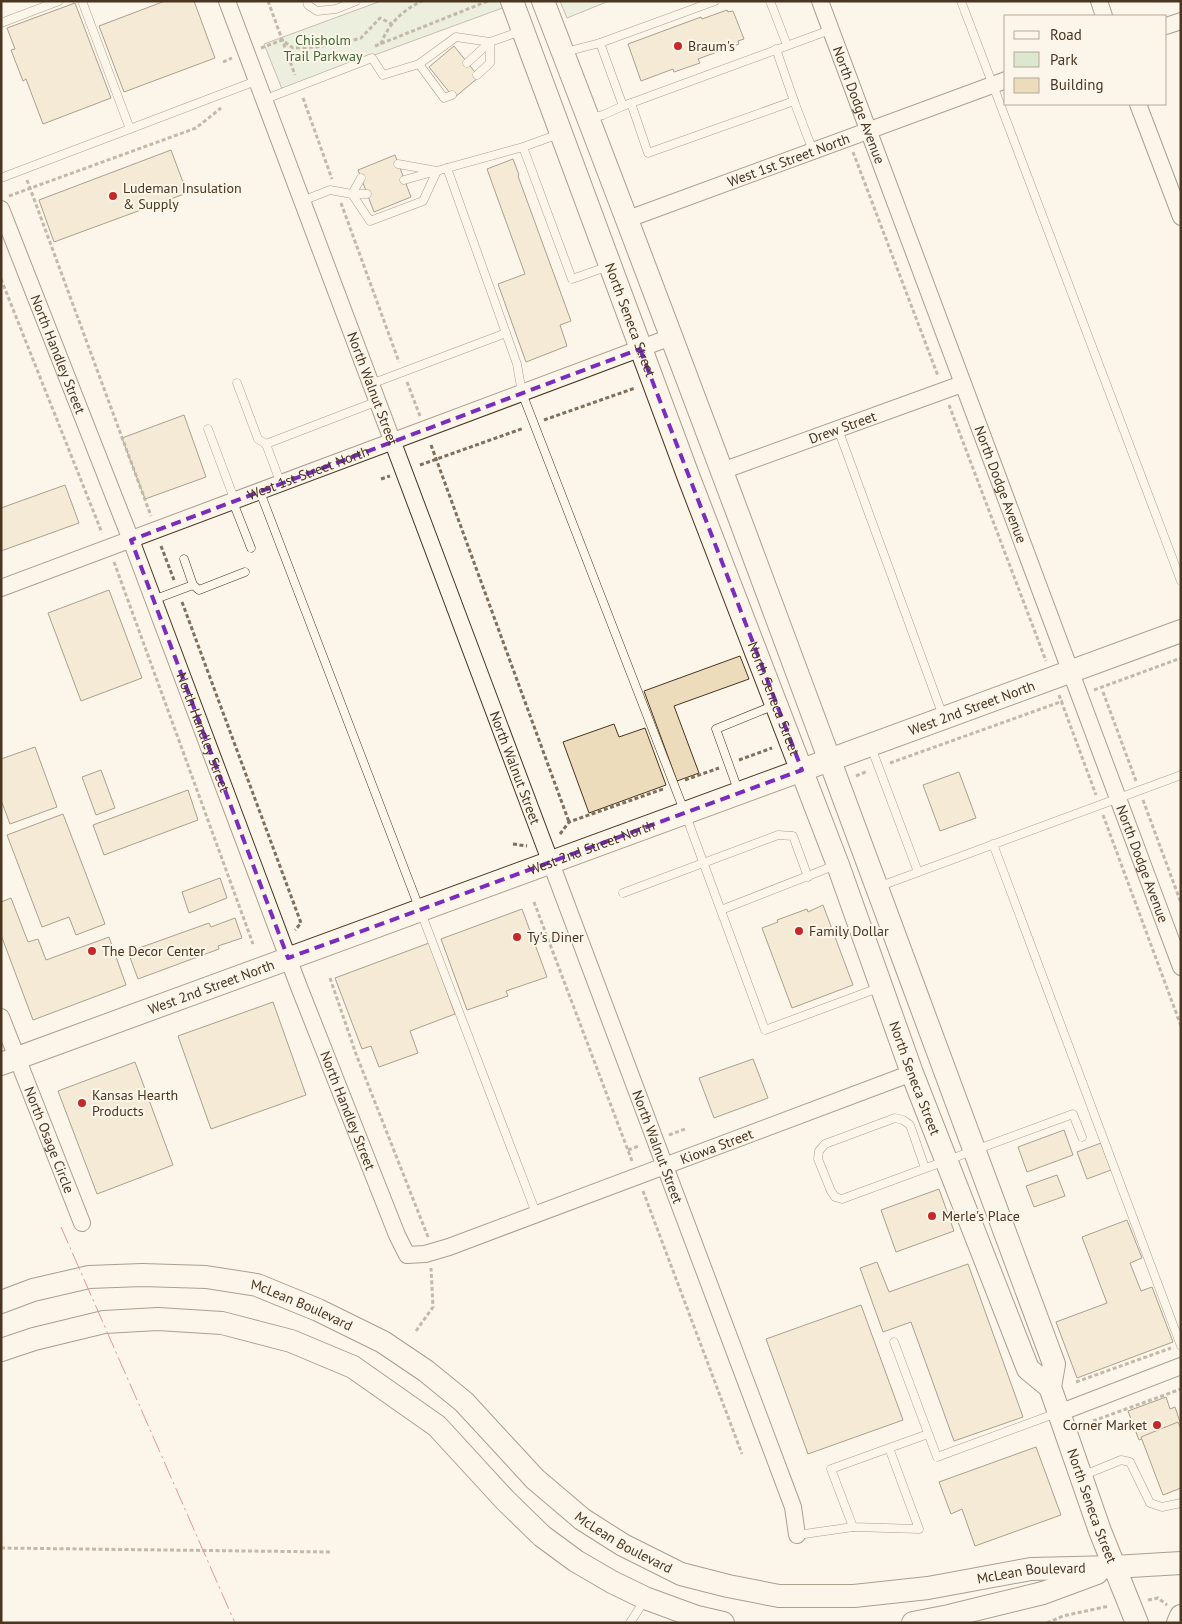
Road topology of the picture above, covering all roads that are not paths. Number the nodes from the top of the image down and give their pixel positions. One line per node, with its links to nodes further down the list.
1 (59, 1): 15 (lane)
2 (82, 1): 36 (lane)
3 (226, 1): 27 (street, North Walnut Street)
4 (307, 1): 5 (lane)
5 (356, 1)
6 (512, 1): 18 (main road, North Seneca Street)
7 (543, 1): 23 (main road, North Seneca Street)
8 (715, 1): 20 (lane)
9 (770, 1): 21 (lane)
10 (820, 1): 17 (street, North Dodge Avenue)
11 (961, 1): 28 (lane)
12 (1099, 1): 13 (street)
13 (1104, 15)
14 (1181, 21): 16 (street)
15 (1, 23)
16 (1167, 26)
17 (830, 30): 21 (lane); 37 (street, North Dodge Avenue)
18 (523, 31): 19 (lane); 38 (main road, North Seneca Street)
19 (490, 42): 24 (lane); 25 (lane); 26 (lane)
20 (600, 43): 23 (lane); 32 (lane)
21 (787, 45): 22 (lane)
22 (776, 49): 31 (lane); 32 (lane)
23 (563, 53): 35 (main road, North Seneca Street)
24 (467, 62)
25 (419, 64): 29 (lane); 30 (lane)
26 (477, 75)
27 (256, 81): 30 (street, North Walnut Street); 36 (lane)
28 (1000, 82): 37 (street, West 1st Street North)
29 (452, 95)
30 (263, 100): 49 (street, North Walnut Street)
31 (794, 101): 32 (lane); 40 (lane)
32 (627, 105): 35 (lane)
33 (1008, 105): 74 (lane)
34 (1138, 105): 51 (street)
35 (588, 119): 52 (main road, North Seneca Street)
36 (130, 129): 44 (lane)
37 (867, 130): 40 (street, West 1st Street North); 59 (street, North Dodge Avenue)
38 (561, 133): 39 (lane); 53 (main road, North Seneca Street)
39 (523, 147): 42 (lane); 53 (lane)
40 (813, 151): 52 (street, West 1st Street North)
41 (398, 164): 43 (lane)
42 (447, 168): 43 (lane); 54 (lane)
43 (437, 171): 46 (lane); 47 (lane)
44 (1, 178)
45 (361, 178): 47 (lane)
46 (404, 180)
47 (352, 194): 48 (lane); 49 (lane)
48 (368, 194)
49 (302, 201): 58 (street, North Walnut Street)
50 (1, 209): 70 (street, North Handley Street)
51 (1181, 217)
52 (628, 219): 55 (main road, North Seneca Street)
53 (610, 266): 56 (main road, North Seneca Street)
54 (506, 333): 58 (lane); 60 (lane)
55 (671, 337): 56 (street, West 1st Street North); 66 (main road, North Seneca Street)
56 (640, 349): 60 (street, West 1st Street North); 80 (main road, North Seneca Street)
57 (237, 383): 65 (lane)
58 (371, 384): 61 (street, North Walnut Street)
59 (962, 384): 63 (street, Drew Street); 79 (street, North Dodge Avenue)
60 (522, 393): 64 (street, West 1st Street North); 88 (lane)
61 (378, 401): 64 (street, North Walnut Street); 65 (lane)
62 (208, 429): 69 (lane)
63 (838, 429): 66 (street, Drew Street); 81 (lane)
64 (393, 442): 67 (street, West 1st Street North); 90 (street, North Walnut Street)
65 (266, 444): 67 (lane)
66 (722, 471): 83 (main road, North Seneca Street)
67 (281, 484): 68 (street, West 1st Street North)
68 (260, 492): 69 (street, West 1st Street North); 97 (lane)
69 (234, 502): 70 (street, West 1st Street North); 71 (lane)
70 (131, 540): 76 (street, West 1st Street North); 77 (street, North Handley Street)
71 (251, 548)
72 (184, 558): 75 (lane)
73 (245, 572): 75 (lane)
74 (1181, 581)
75 (193, 585): 77 (lane)
76 (1, 588)
77 (153, 600): 99 (street, North Handley Street)
78 (1181, 631): 79 (main road, West 2nd Street North)
79 (1059, 670): 81 (main road, West 2nd Street North); 87 (street, North Dodge Avenue)
80 (777, 704): 84 (main road, North Seneca Street); 86 (lane)
81 (944, 718): 82 (main road, West 2nd Street North)
82 (870, 745): 83 (main road, West 2nd Street North); 93 (lane)
83 (829, 760): 84 (main road, West 2nd Street North); 95 (main road, North Seneca Street)
84 (802, 770): 86 (main road, West 2nd Street North); 92 (main road, North Seneca Street)
85 (1181, 775): 87 (lane)
86 (739, 793): 88 (main road, West 2nd Street North)
87 (1117, 798): 89 (lane); 100 (street, North Dodge Avenue)
88 (685, 813): 90 (main road, West 2nd Street North); 91 (lane)
89 (993, 844): 93 (lane); 115 (lane)
90 (550, 862): 97 (main road, West 2nd Street North); 108 (street, North Walnut Street)
91 (704, 863): 94 (lane); 96 (lane); 98 (lane)
92 (838, 865): 94 (lane); 101 (main road, North Seneca Street)
93 (918, 872): 95 (lane)
94 (808, 877): 98 (lane)
95 (876, 887): 106 (main road, North Seneca Street)
96 (623, 893)
97 (420, 910): 99 (main road, West 2nd Street North); 110 (lane)
98 (721, 910): 101 (lane)
99 (288, 958): 103 (main road, West 2nd Street North); 112 (street, North Handley Street)
100 (1181, 967)
101 (881, 987): 104 (main road, North Seneca Street)
102 (1, 1017): 103 (street, North Osage Circle)
103 (9, 1061): 111 (street, North Osage Circle)
104 (912, 1073): 107 (main road, North Seneca Street); 108 (street, Kiowa Street)
105 (1082, 1137): 106 (lane)
106 (974, 1150): 107 (lane); 118 (main road, North Seneca Street)
107 (947, 1160): 109 (lane); 118 (main road, North Seneca Street)
108 (665, 1165): 110 (street, Kiowa Street); 125 (street, North Walnut Street)
109 (926, 1168): 109 (lane)
110 (536, 1213): 112 (street, Kiowa Street)
111 (82, 1223)
112 (407, 1255)
113 (1, 1302): 127 (main road, McLean Boulevard)
114 (894, 1342): 120 (lane)
115 (1180, 1345)
116 (1, 1350): 128 (main road)
117 (1181, 1366): 119 (street)
118 (1050, 1387): 119 (main road, North Seneca Street)
119 (1059, 1413): 120 (lane); 122 (main road, North Seneca Street)
120 (928, 1434): 121 (lane)
121 (889, 1448): 124 (lane); 124 (lane)
122 (1081, 1476): 123 (lane); 127 (main road, North Seneca Street)
123 (1181, 1503)
124 (853, 1527): 125 (lane)
125 (797, 1535)
126 (1181, 1563): 127 (main road)
127 (1114, 1567): 132 (main road, McLean Boulevard); 133 (main road, North Seneca Street)
128 (646, 1598): 130 (lane); 131 (main road)
129 (1181, 1616): 134 (main road)
130 (630, 1623)
131 (723, 1623)
132 (913, 1623)
133 (1137, 1623)
134 (1178, 1623)

